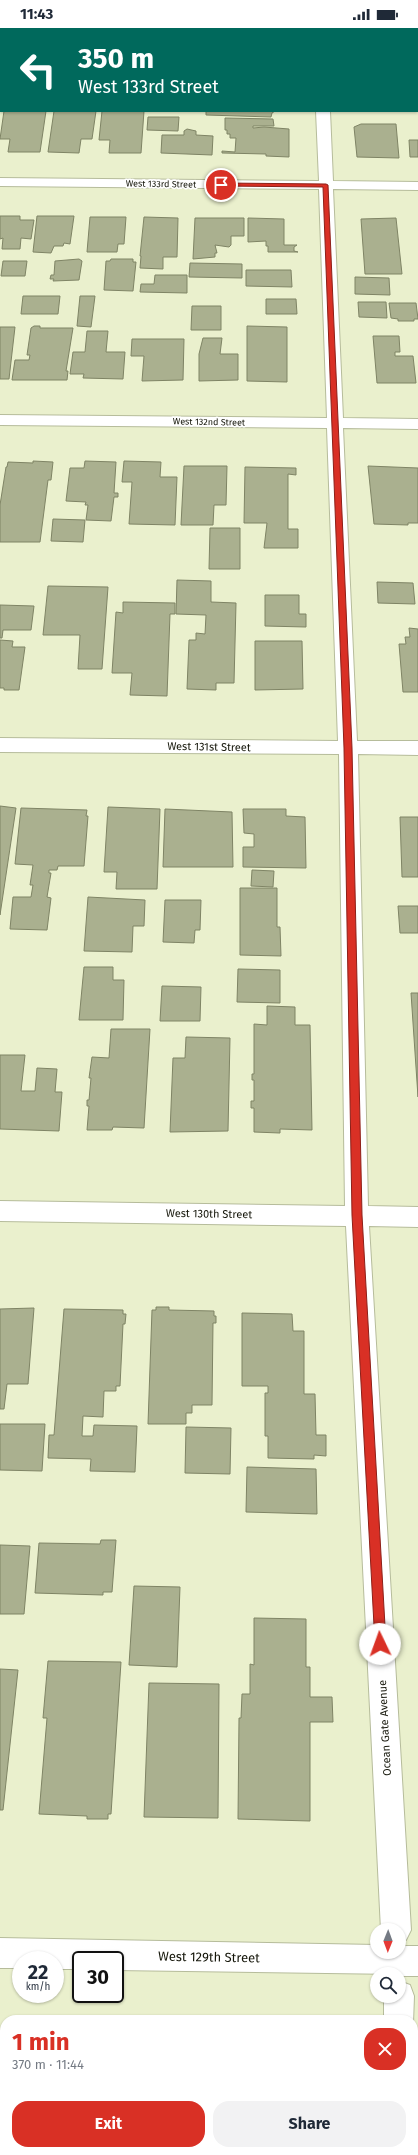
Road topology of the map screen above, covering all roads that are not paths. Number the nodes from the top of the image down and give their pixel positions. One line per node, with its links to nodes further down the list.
1 (323, 112): 3 (street, Ocean Gate Avenue)
2 (0, 182): 3 (street, West 133rd Street)
3 (326, 185): 4 (street, West 133rd Street); 6 (street, Ocean Gate Avenue)
4 (418, 186)
5 (0, 420): 6 (street, West 132nd Street)
6 (336, 424): 7 (street, West 132nd Street); 9 (street, Ocean Gate Avenue)
7 (418, 424)
8 (0, 745): 9 (street, West 131st Street)
9 (348, 748): 10 (street, West 131st Street); 12 (street, Ocean Gate Avenue)
10 (418, 748)
11 (0, 1211): 12 (street, West 130th Street)
12 (357, 1215): 13 (street, West 130th Street); 14 (street, Ocean Gate Avenue)
13 (418, 1217)
14 (396, 1923)
15 (0, 1953): 16 (street, West 129th Street)
16 (403, 1962)
17 (398, 2003): 18 (street)
18 (399, 2015)

